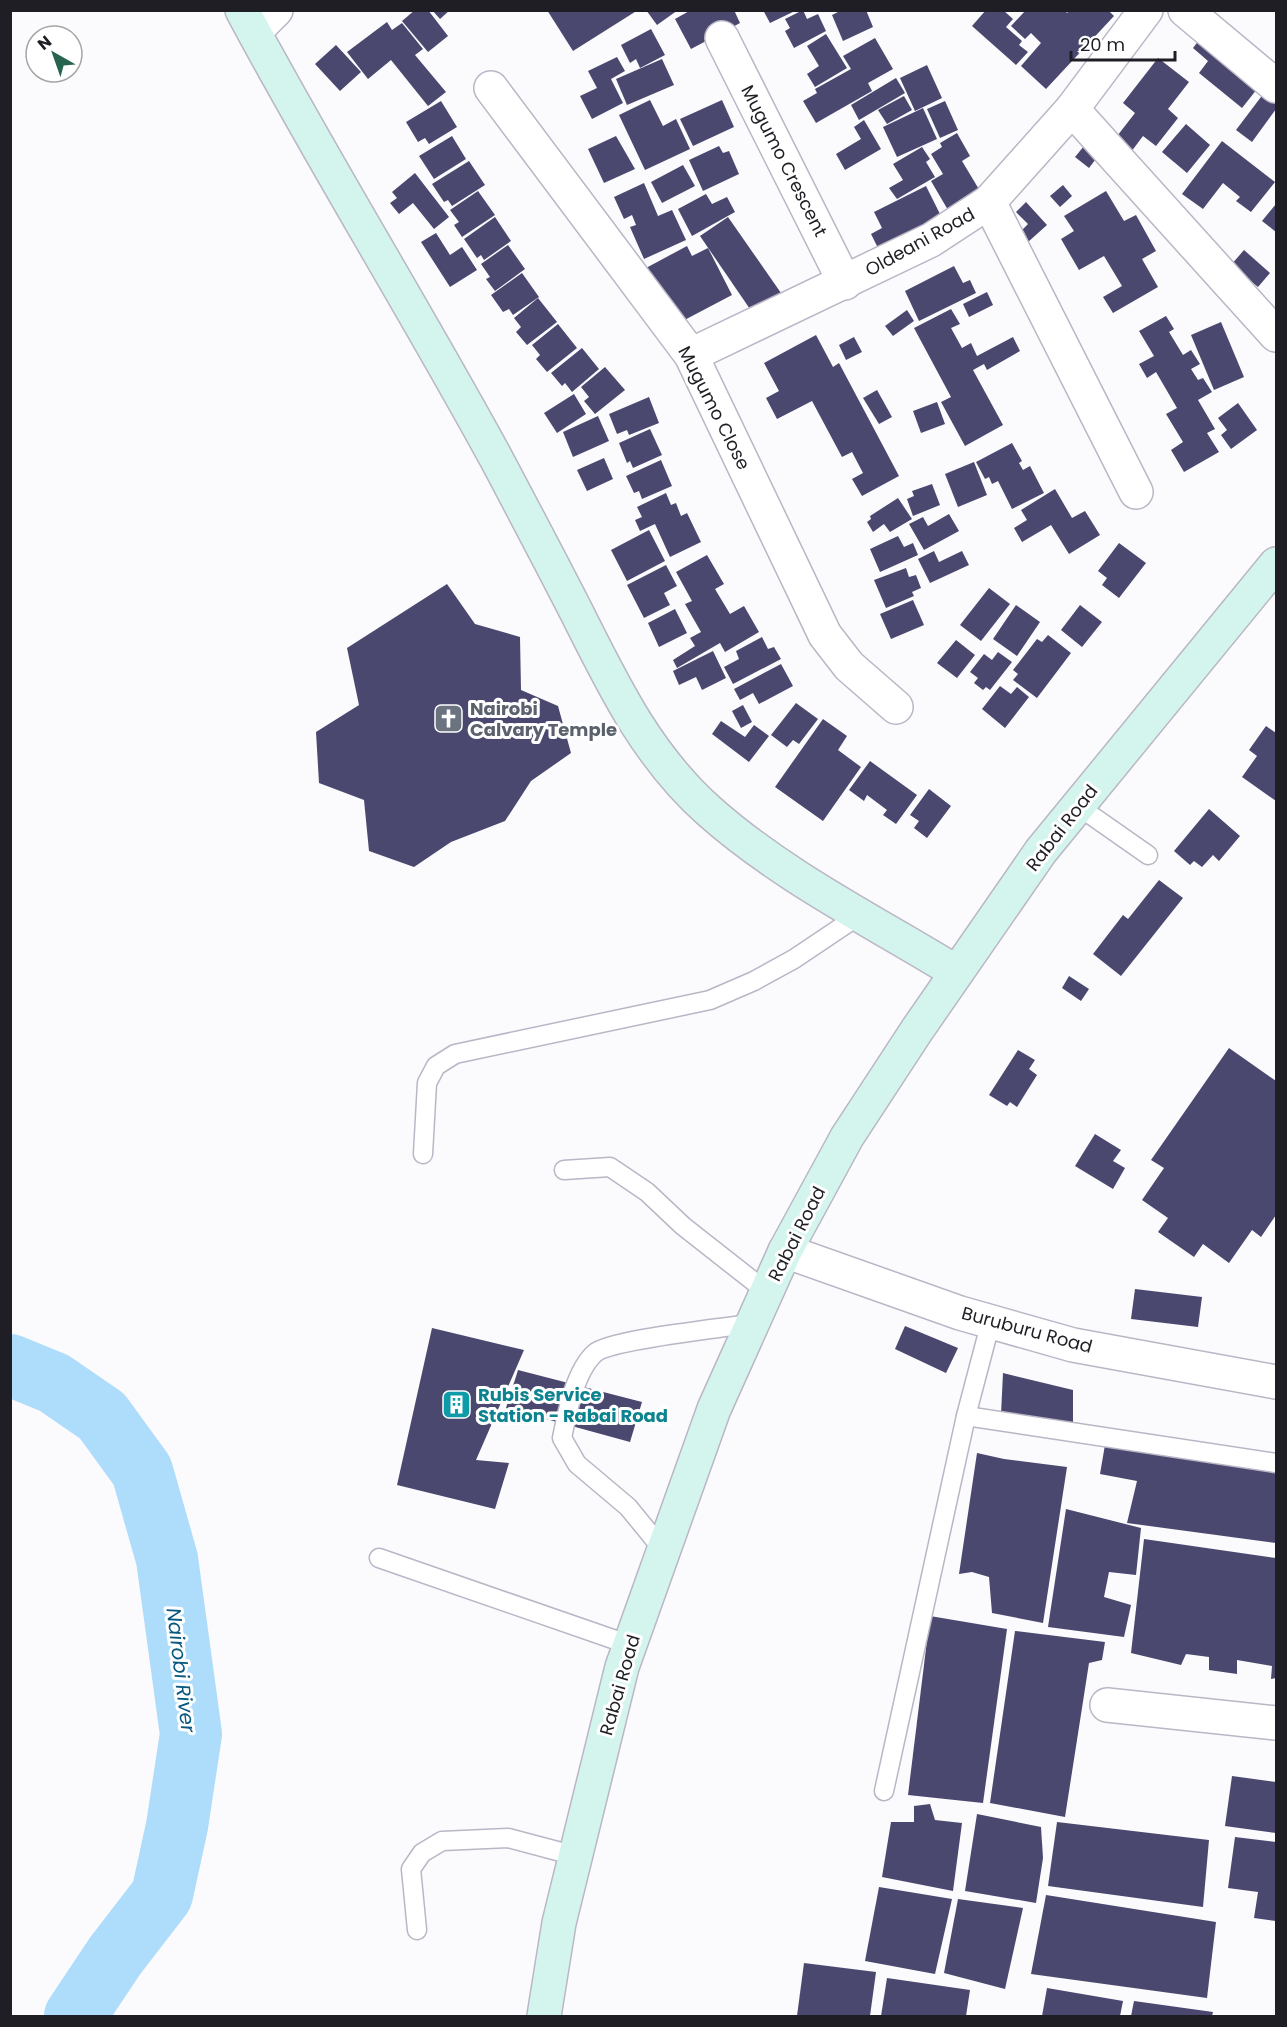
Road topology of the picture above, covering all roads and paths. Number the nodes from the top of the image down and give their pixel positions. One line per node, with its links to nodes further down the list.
1 (1146, 10): 7 (street, Oldeani Road)
2 (1185, 10): 5 (street)
3 (257, 18): 17 (main road)
4 (722, 38): 9 (street, Mugumo Crescent)
5 (1276, 86)
6 (491, 88): 11 (street, Mugumo Close)
7 (1072, 109): 8 (street, Oldeani Road); 10 (street)
8 (989, 202): 9 (street, Oldeani Road); 12 (street)
9 (845, 283): 11 (street, Oldeani Road)
10 (1276, 334)
11 (691, 355): 14 (street, Mugumo Close)
12 (1136, 492)
13 (1276, 564): 15 (main road, Rabai Road)
14 (896, 707)
15 (1078, 806): 16 (lane); 18 (main road, Rabai Road)
16 (1148, 855)
17 (861, 914): 18 (main road); 19 (lane)
18 (956, 972): 21 (main road, Rabai Road)
19 (423, 1154)
20 (564, 1170): 22 (lane)
21 (785, 1251): 22 (main road, Rabai Road); 23 (street, Buruburu Road)
22 (767, 1292): 24 (main road, Rabai Road)
23 (991, 1321): 25 (street, Buruburu Road); 26 (lane)
24 (754, 1323): 28 (main road, Rabai Road); 28 (lane)
25 (1276, 1382)
26 (966, 1416): 27 (lane); 33 (lane)
27 (1276, 1463)
28 (664, 1551): 30 (main road, Rabai Road)
29 (378, 1558): 30 (lane)
30 (630, 1645): 34 (main road, Rabai Road)
31 (1107, 1705): 32 (street)
32 (1276, 1724)
33 (884, 1791)
34 (576, 1856): 35 (lane); 36 (main road, Rabai Road)
35 (417, 1930)
36 (544, 2016)

